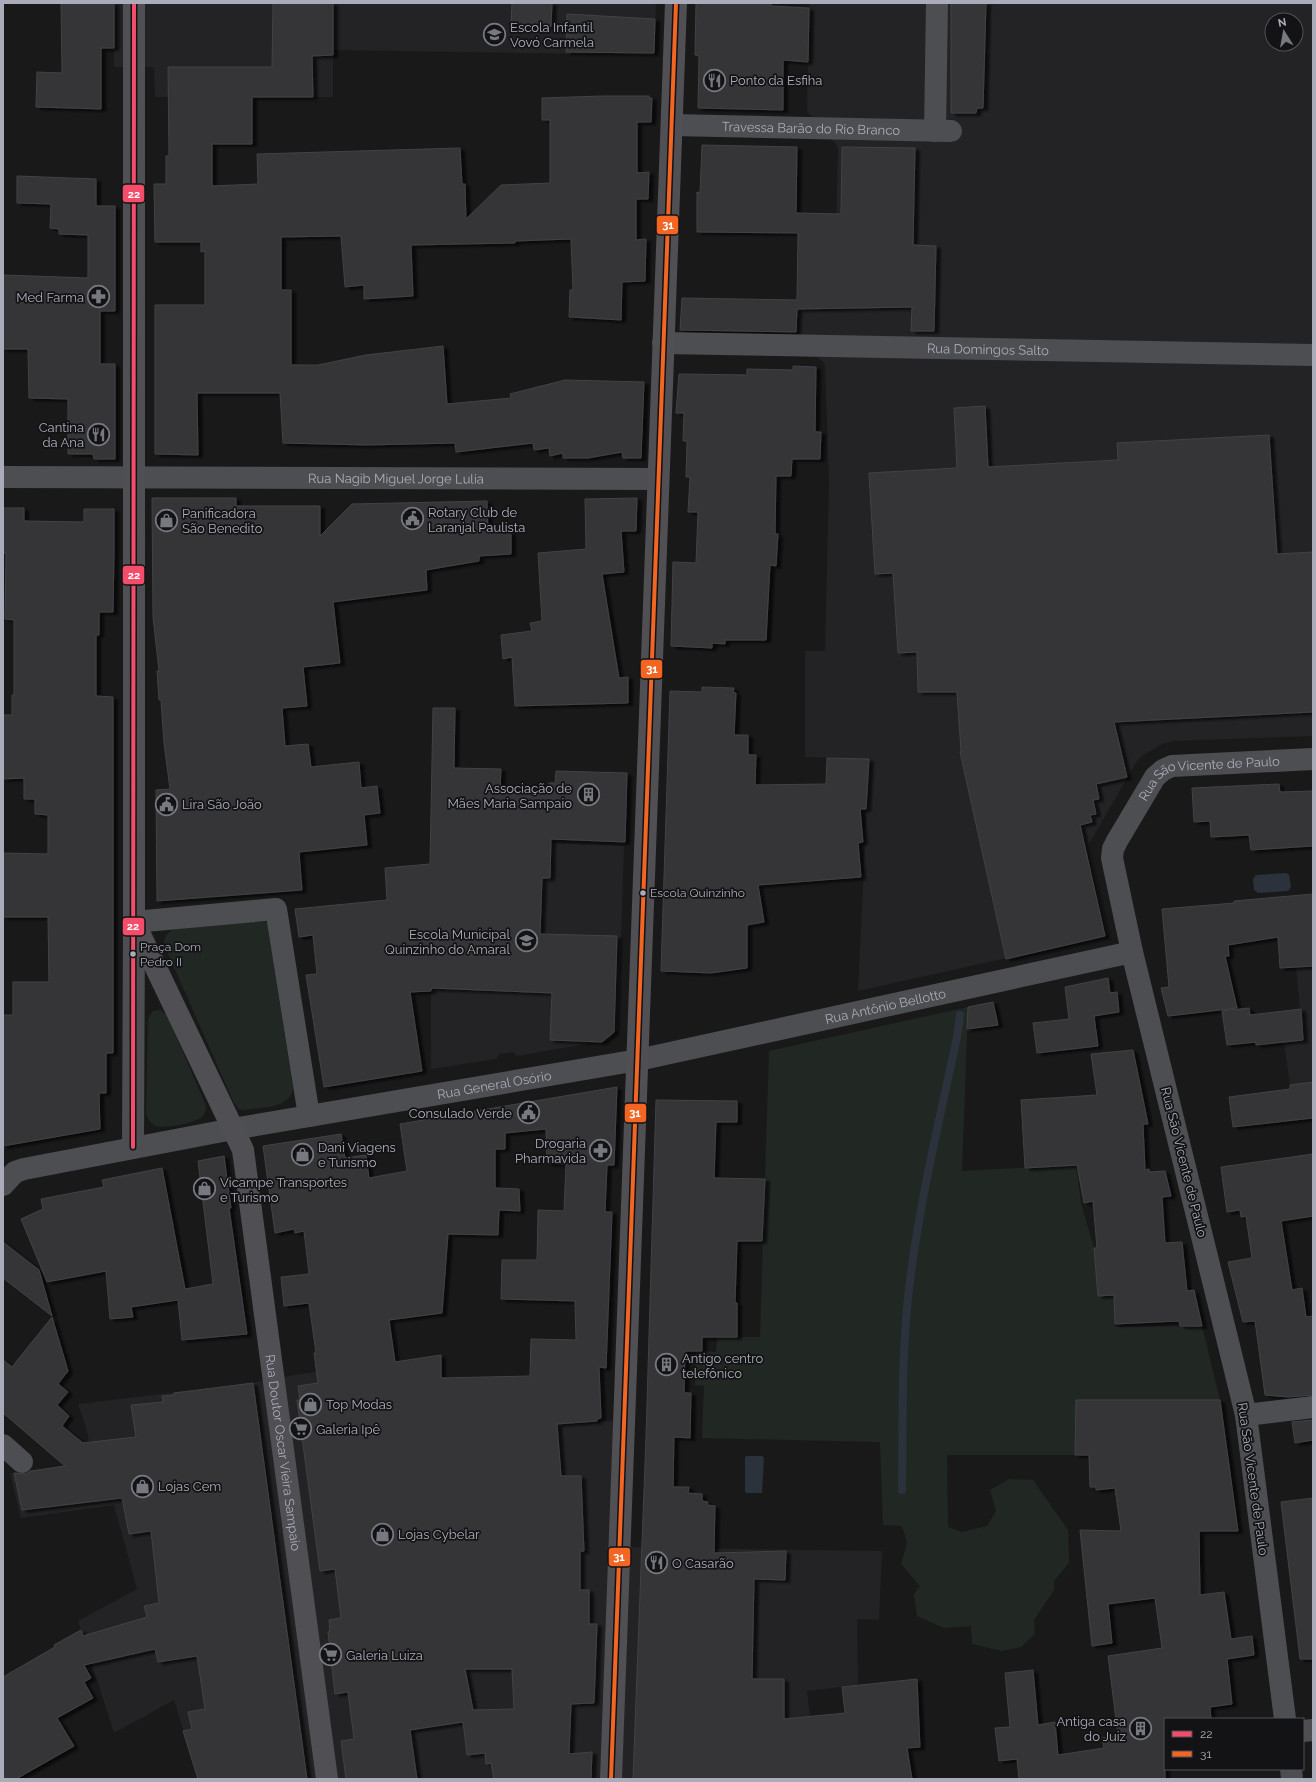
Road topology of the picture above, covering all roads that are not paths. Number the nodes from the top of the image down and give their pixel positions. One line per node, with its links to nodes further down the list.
1 (134, 3): 8 (main road)
2 (676, 3): 4 (main road)
3 (938, 3): 4 (street, Travessa Barão do Rio Branco)
4 (672, 125): 5 (main road)
5 (663, 342): 6 (street, Rua Domingos Salto); 9 (main road)
6 (1313, 355)
7 (3, 477): 8 (street, Rua Nagib Miguel Jorge Lulia)
8 (134, 478): 9 (street, Rua Nagib Miguel Jorge Lulia); 11 (main road)
9 (658, 479): 13 (main road)
10 (1313, 759): 12 (street, Rua São Vicente de Paulo)
11 (134, 922): 14 (street); 15 (main road); 16 (street)
12 (1132, 952): 13 (street, Rua Antônio Bellotto); 19 (street, Rua São Vicente de Paulo)
13 (638, 1060): 14 (street, Rua General Osório); 24 (main road)
14 (309, 1116): 15 (street, Rua General Osório)
15 (233, 1129): 16 (street, Rua General Osório); 23 (main road, Rua Doutor Oscar Vieira Sampaio)
16 (133, 1147): 17 (street, Rua General Osório)
17 (3, 1185)
18 (1313, 1407): 19 (street)
19 (1246, 1415): 22 (street, Rua São Vicente de Paulo)
20 (3, 1445): 21 (street)
21 (22, 1462)
22 (1285, 1718)
23 (327, 1779)
24 (611, 1779)

